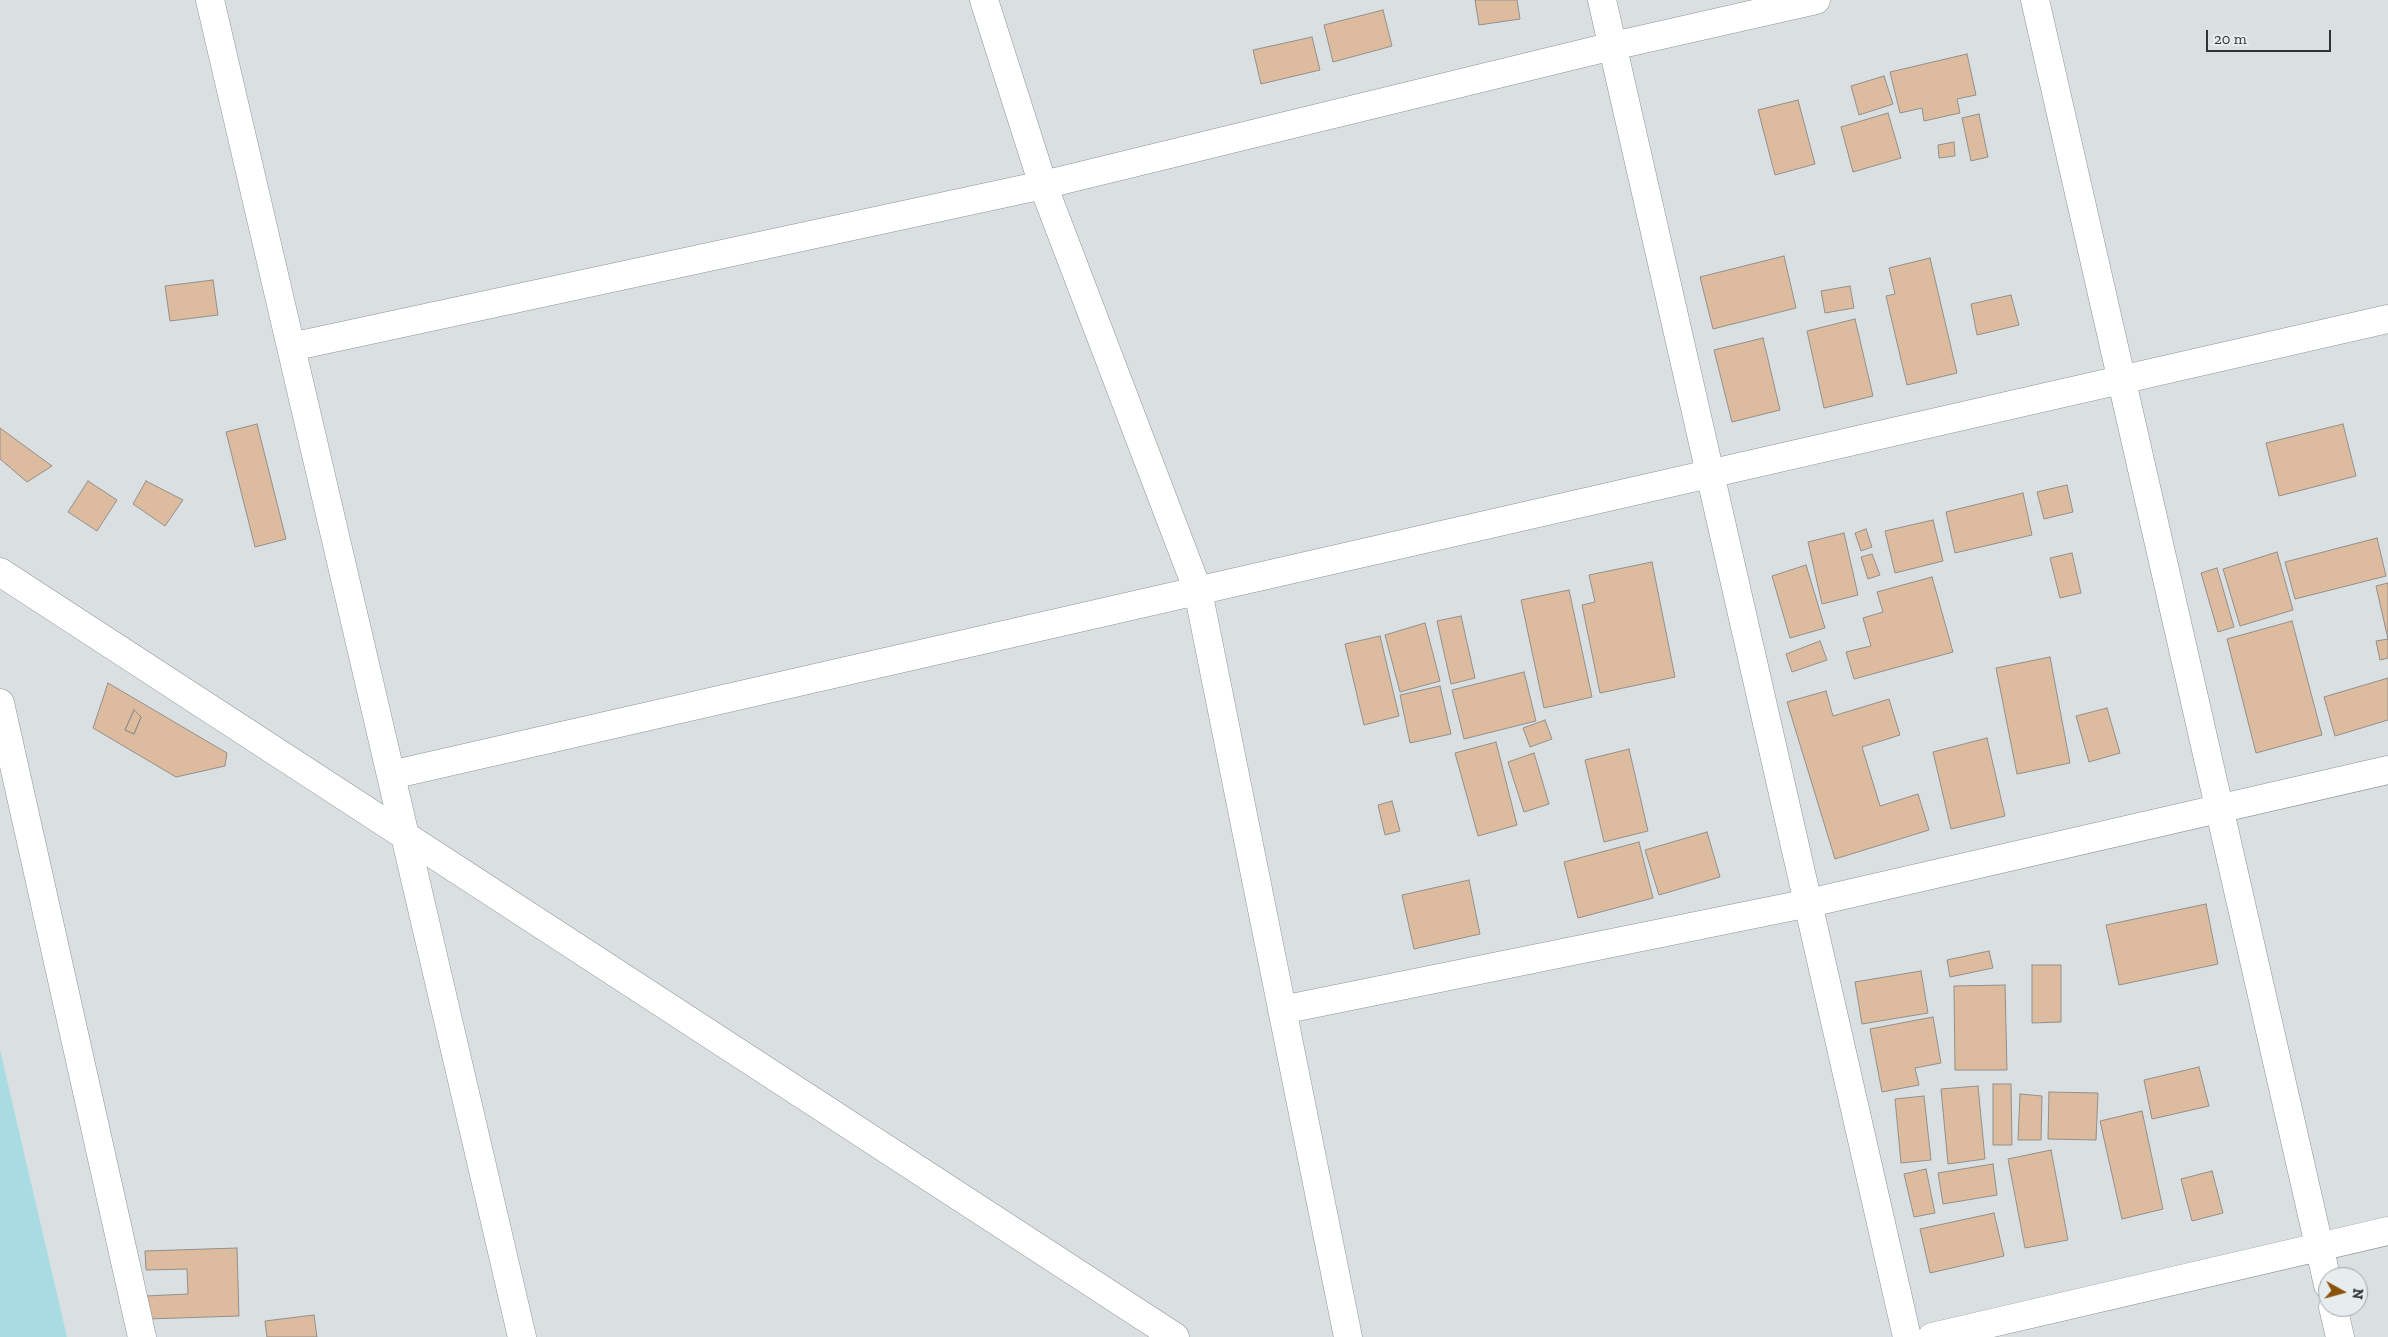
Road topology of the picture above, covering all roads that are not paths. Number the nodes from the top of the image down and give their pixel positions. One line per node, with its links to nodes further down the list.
1 (210, 0): 9 (street)
2 (984, 0): 7 (street)
3 (1602, 0): 6 (street)
4 (1816, 0): 6 (street)
5 (2035, 0): 10 (street)
6 (1613, 46): 7 (street); 11 (street)
7 (1043, 185): 9 (street); 13 (street)
8 (2388, 319): 10 (street)
9 (291, 347): 16 (street)
10 (2122, 380): 11 (street); 17 (street)
11 (1710, 474): 13 (street); 19 (street)
12 (0, 572): 18 (street)
13 (1198, 591): 16 (street); 20 (street)
14 (0, 704): 25 (street)
15 (2388, 770): 17 (street)
16 (391, 775): 18 (street)
17 (2220, 810): 19 (street); 22 (street)
18 (405, 836): 26 (street); 27 (street)
19 (1809, 903): 20 (street); 29 (street)
20 (1282, 1010): 28 (street)
21 (2388, 1231): 22 (street)
22 (2319, 1247): 23 (street); 30 (street)
23 (2324, 1267)
24 (2335, 1317): 31 (street)
25 (142, 1337)
26 (522, 1337)
27 (1175, 1337)
28 (1348, 1337)
29 (1907, 1337)
30 (1934, 1337)
31 (2340, 1337)

